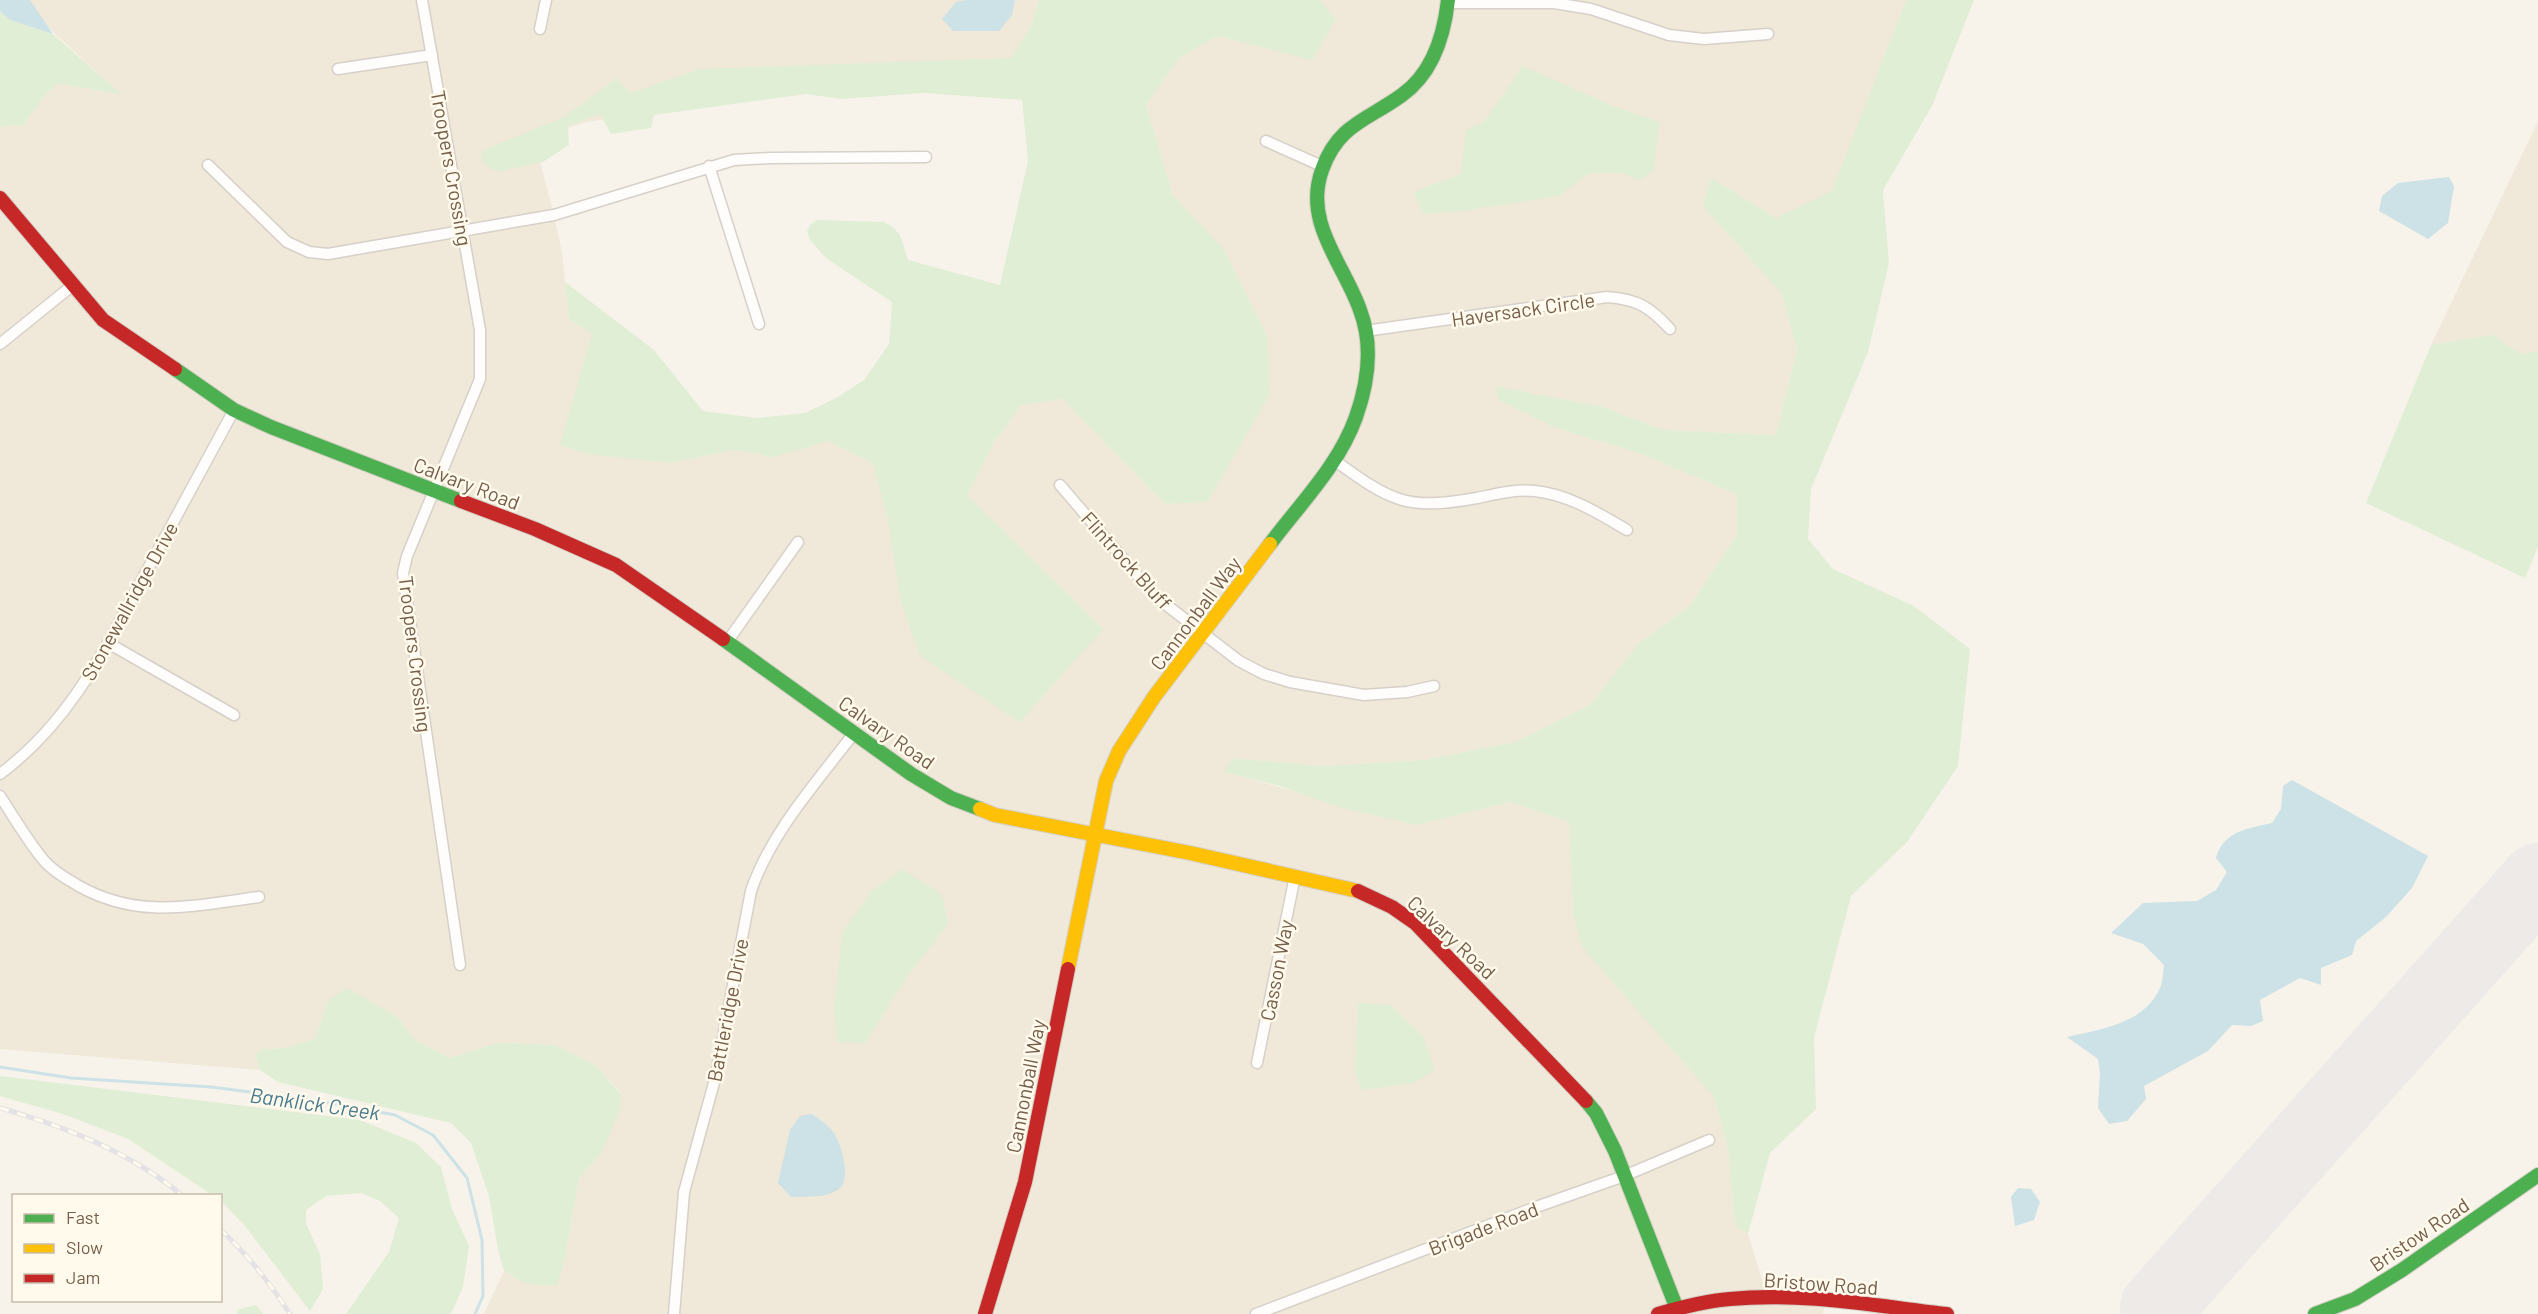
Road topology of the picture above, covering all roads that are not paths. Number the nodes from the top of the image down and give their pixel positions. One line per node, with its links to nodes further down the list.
1 (422, 0): 6 (street, Troopers Crossing)
2 (546, 0): 4 (street)
3 (1448, 2): 5 (street); 12 (street, Cannonball Way)
4 (540, 29)
5 (1768, 34)
6 (432, 55): 7 (street); 14 (street, Troopers Crossing)
7 (338, 69)
8 (1266, 141): 12 (street)
9 (926, 157): 11 (street)
10 (208, 165): 14 (street)
11 (709, 166): 14 (street); 16 (street)
12 (1324, 167): 18 (street, Cannonball Way)
13 (0, 198): 15 (street, Calvary Road)
14 (463, 231): 23 (street, Troopers Crossing)
15 (73, 285): 19 (street); 20 (street, Calvary Road)
16 (759, 324)
17 (1670, 329): 18 (street, Haversack Circle)
18 (1365, 331): 21 (street, Cannonball Way)
19 (0, 344)
20 (234, 410): 23 (street, Calvary Road); 27 (street, Stonewallridge Drive)
21 (1334, 460): 24 (street); 26 (street, Cannonball Way)
22 (1060, 485): 26 (street, Flintrock Bluff)
23 (433, 491): 28 (street, Calvary Road); 37 (street, Troopers Crossing)
24 (1627, 530)
25 (798, 542): 28 (street)
26 (1203, 634): 29 (street, Flintrock Bluff); 34 (street, Cannonball Way)
27 (108, 642): 30 (street); 32 (street, Stonewallridge Drive)
28 (727, 642): 31 (street, Calvary Road)
29 (1434, 686)
30 (234, 715)
31 (854, 733): 34 (street, Calvary Road); 43 (street, Battleridge Drive)
32 (0, 774)
33 (0, 796): 36 (street)
34 (1095, 834): 35 (street, Calvary Road); 44 (street, Cannonball Way)
35 (1295, 876): 38 (street, Casson Way); 41 (street, Calvary Road)
36 (259, 897)
37 (460, 965)
38 (1257, 1063)
39 (1709, 1140): 41 (street, Brigade Road)
40 (2538, 1175): 48 (street, Bristow Road)
41 (1624, 1176): 42 (street, Calvary Road); 45 (street, Brigade Road)
42 (1678, 1311): 46 (street, Bristow Road); 47 (street, Bristow Road)
43 (675, 1314)
44 (985, 1314)
45 (1256, 1314)
46 (1658, 1314)
47 (1947, 1314)
48 (2315, 1314)

